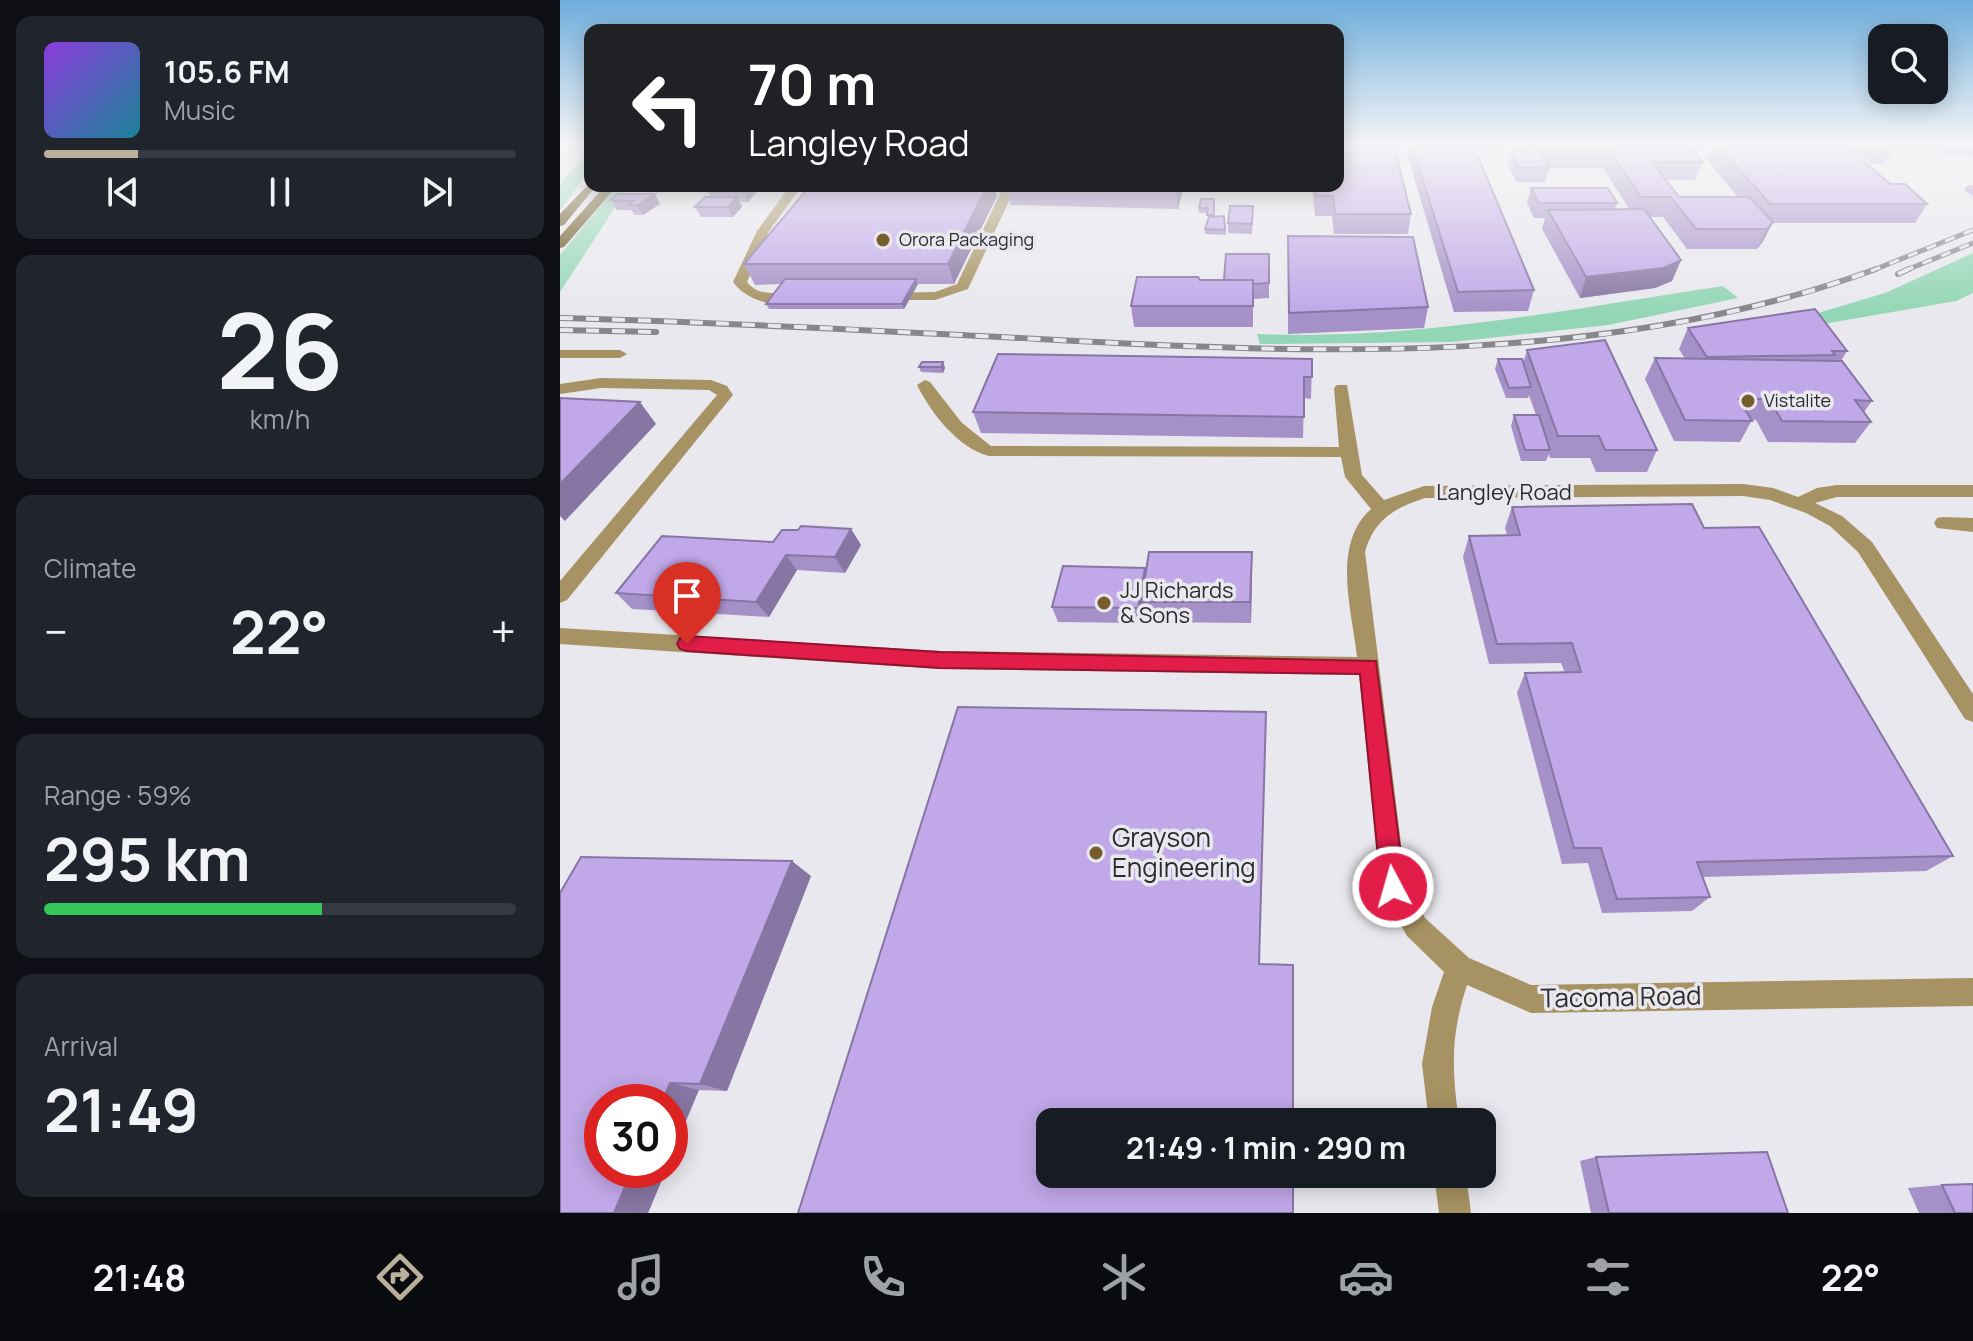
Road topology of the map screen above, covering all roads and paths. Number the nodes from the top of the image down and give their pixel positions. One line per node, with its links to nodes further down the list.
1 (579, 199): 5 (main road)
2 (600, 199): 6 (main road)
3 (787, 199): 8 (street)
4 (1004, 199): 7 (street)
5 (560, 222)
6 (560, 244)
7 (869, 297)
8 (811, 298)
9 (560, 354): 10 (street)
10 (620, 354)
11 (925, 385): 14 (street)
12 (1342, 388): 14 (street)
13 (560, 389): 20 (street)
14 (1348, 452): 17 (street)
15 (1973, 491): 16 (street)
16 (1799, 504): 17 (street, Langley Road); 23 (street, Langley Road)
17 (1382, 509): 22 (street)
18 (1943, 523): 19 (street)
19 (1973, 525)
20 (560, 595)
21 (560, 636): 22 (street)
22 (1369, 666): 24 (street, Tacoma Road)
23 (1973, 712)
24 (1459, 968): 25 (street, Tacoma Road); 26 (street)
25 (1973, 992)
26 (1442, 1108)
27 (1452, 1188): 28 (street)
28 (1455, 1213)

